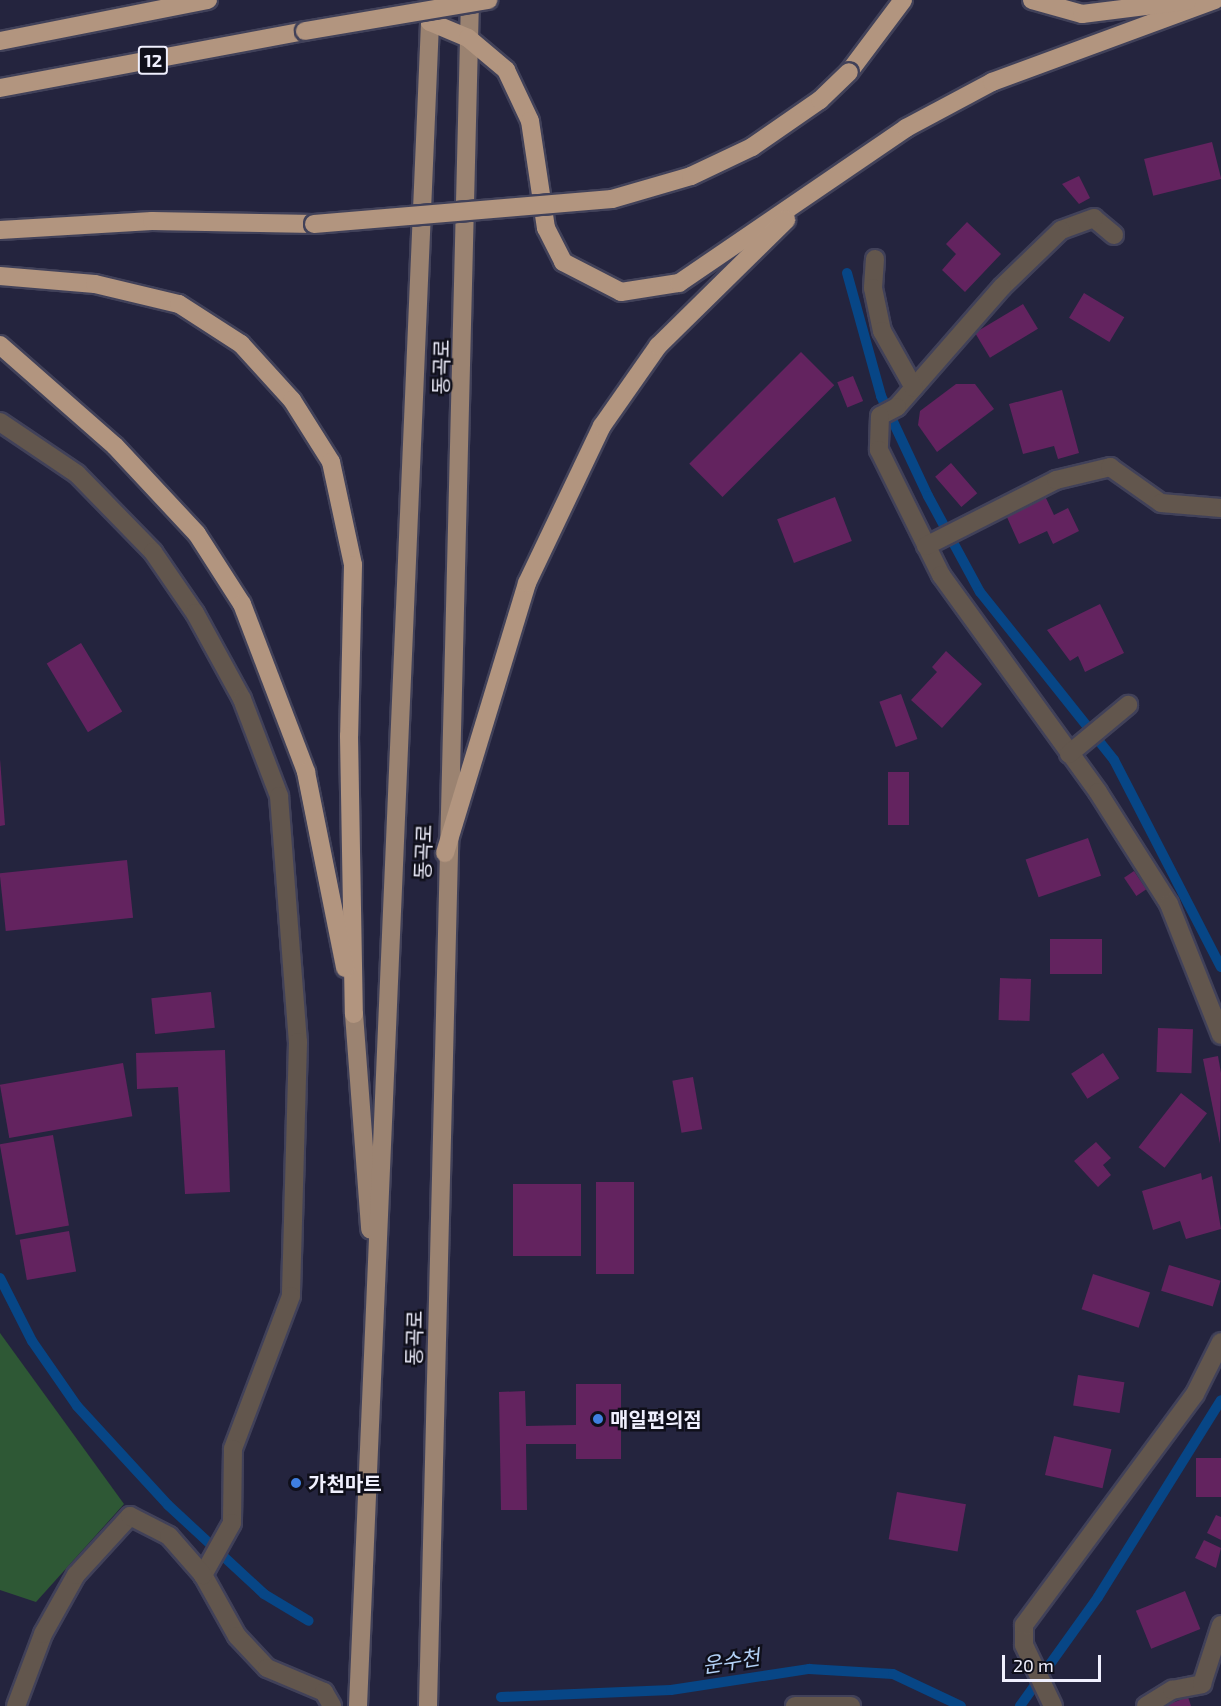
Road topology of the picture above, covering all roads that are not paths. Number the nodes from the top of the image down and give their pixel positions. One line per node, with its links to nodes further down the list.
1 (208, 0): 11 (highway)
2 (430, 0): 9 (highway)
3 (470, 0): 10 (main road, 동곡로)
4 (488, 0): 12 (highway, 12, bridge)
5 (903, 0): 14 (highway, bridge)
6 (1032, 0): 7 (highway)
7 (1199, 0)
8 (1215, 0): 13 (highway)
9 (430, 22): 10 (highway); 29 (main road, 동곡로)
10 (468, 38): 13 (highway); 25 (main road, 동곡로)
11 (0, 41)
12 (0, 88)
13 (806, 200): 25 (highway)
14 (0, 230)
15 (1114, 235): 19 (street)
16 (875, 259): 19 (street)
17 (0, 276): 27 (highway)
18 (0, 345): 27 (highway)
19 (914, 388): 22 (street)
20 (0, 423): 31 (street)
21 (1221, 508): 22 (street)
22 (931, 544): 24 (street)
23 (1128, 705): 24 (street)
24 (1075, 749): 26 (street)
25 (445, 853): 37 (main road, 동곡로)
26 (1219, 1013): 28 (street)
27 (354, 1014): 29 (main road)
28 (1221, 1035)
29 (376, 1309): 36 (main road, 동곡로)
30 (1221, 1342): 33 (street)
31 (205, 1568): 34 (street); 35 (street)
32 (1221, 1625): 40 (street)
33 (1050, 1698)
34 (16, 1706)
35 (332, 1706)
36 (358, 1706)
37 (428, 1706)
38 (795, 1706): 39 (street)
39 (851, 1706)
40 (1146, 1706)

